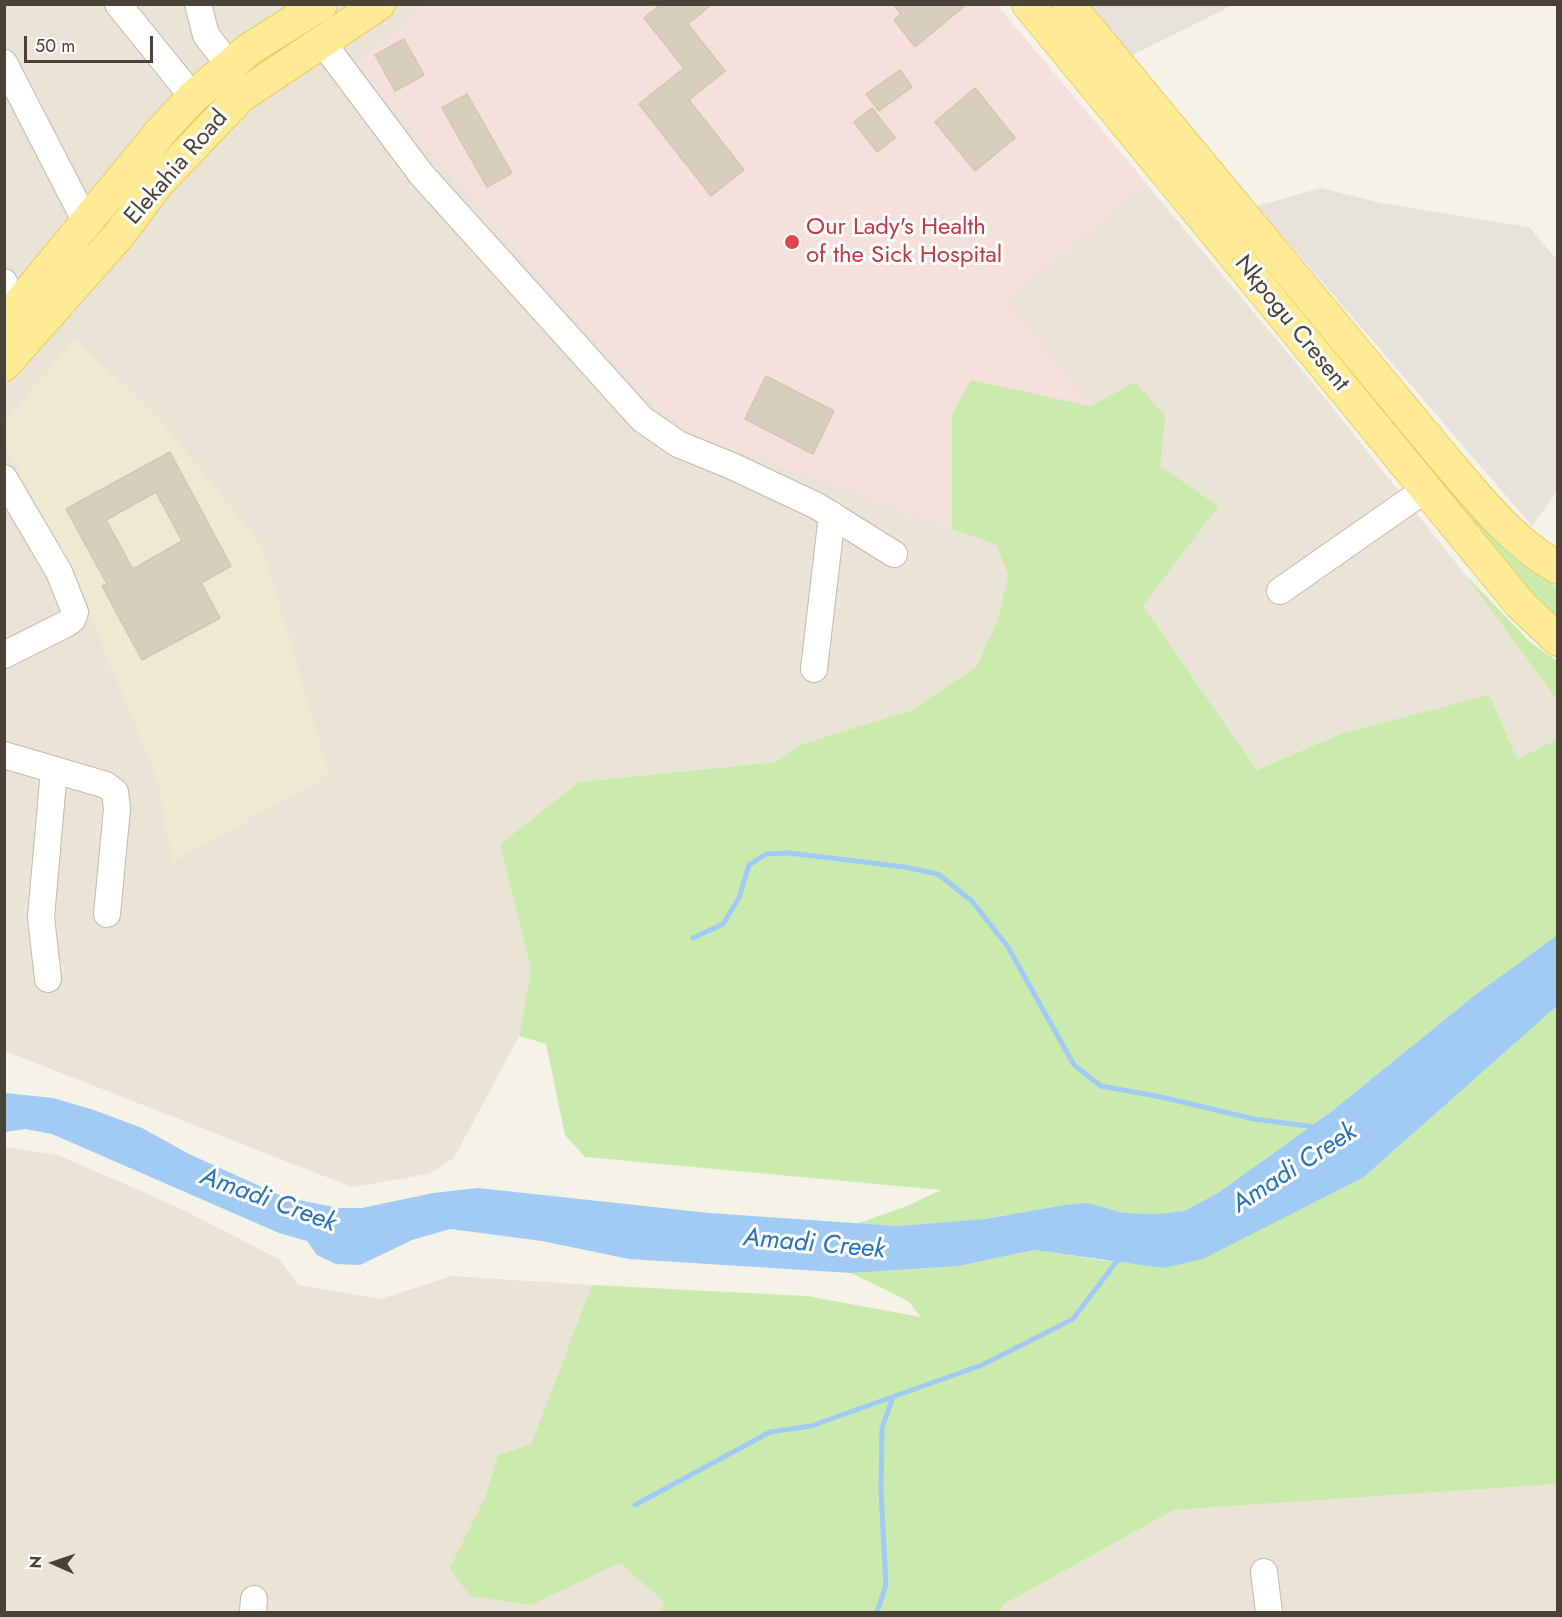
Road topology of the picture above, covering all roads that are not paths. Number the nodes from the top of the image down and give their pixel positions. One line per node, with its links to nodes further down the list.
1 (118, 4): 10 (street)
2 (198, 4): 9 (street)
3 (321, 4): 9 (main road, Elekahia Road)
4 (379, 4): 7 (main road, Elekahia Road)
5 (1028, 4): 15 (main road, Nkpogu Cresent)
6 (1068, 4): 18 (main road, Nkpogu Cresent)
7 (323, 43): 13 (main road, Elekahia Road); 16 (street)
8 (4, 63): 11 (street)
9 (229, 65): 10 (main road, Elekahia Road)
10 (192, 97): 11 (main road, Elekahia Road)
11 (87, 224): 12 (main road, Elekahia Road)
12 (8, 304)
13 (4, 365)
14 (4, 478): 21 (street)
15 (1425, 489): 19 (street); 20 (main road, Nkpogu Cresent)
16 (832, 515): 17 (street); 22 (street)
17 (894, 554)
18 (1557, 568)
19 (1280, 591)
20 (1557, 640)
21 (4, 655)
22 (814, 669)
23 (4, 755): 24 (street)
24 (54, 770): 25 (street); 26 (street)
25 (107, 914)
26 (48, 979)
27 (1264, 1572): 28 (street)
28 (1269, 1612)

